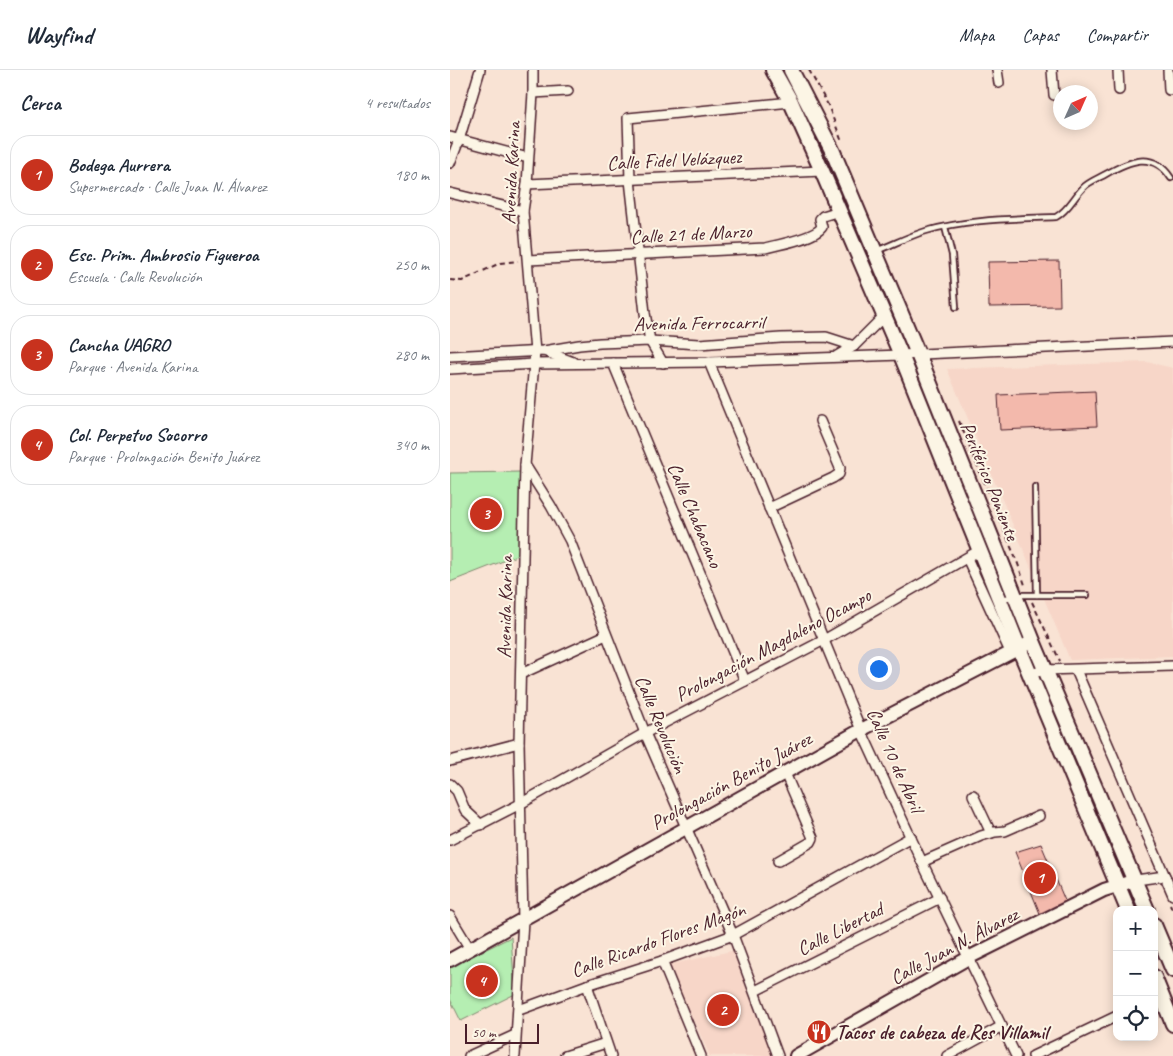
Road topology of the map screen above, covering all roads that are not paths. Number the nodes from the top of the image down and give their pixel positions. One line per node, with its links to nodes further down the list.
1 (480, 70): 16 (street)
2 (533, 70): 14 (street, Avenida Karina)
3 (773, 70): 15 (main road, Periférico Poniente)
4 (997, 70): 9 (street)
5 (1052, 70): 10 (street)
6 (1118, 70): 12 (street)
7 (1168, 70): 13 (street)
8 (794, 72): 27 (main road, Periférico Poniente)
9 (999, 83)
10 (1053, 85)
11 (568, 90): 14 (street)
12 (1119, 90)
13 (1169, 90)
14 (533, 93): 17 (street, Avenida Karina)
15 (791, 102): 19 (main road, Periférico Poniente); 21 (street)
16 (455, 138): 17 (street); 18 (street)
17 (528, 158): 22 (street, Avenida Karina)
18 (450, 163)
19 (822, 171): 21 (street, Calle Fidel Velázquez); 25 (main road, Periférico Poniente)
20 (1171, 178): 26 (lane)
21 (630, 180): 22 (street, Calle Fidel Velázquez); 28 (street)
22 (527, 184): 24 (street, Avenida Karina)
23 (450, 193): 24 (street)
24 (523, 211): 29 (street, Avenida Karina)
25 (839, 211): 28 (street, Calle 21 de Marzo); 31 (main road, Periférico Poniente)
26 (945, 227): 27 (lane); 30 (lane)
27 (874, 252): 36 (main road, Periférico Poniente)
28 (639, 254): 29 (street, Calle 21 de Marzo); 32 (street)
29 (528, 260): 35 (street, Avenida Karina)
30 (956, 307)
31 (884, 316): 34 (street); 37 (main road, Periférico Poniente)
32 (650, 341): 34 (street, Avenida Ferrocarril); 35 (street, Avenida Ferrocarril); 42 (street)
33 (1173, 342): 36 (street)
34 (854, 346): 39 (street)
35 (539, 352): 38 (street, Avenida Ferrocarril); 43 (street, Avenida Karina); 44 (street)
36 (918, 354): 37 (street); 51 (main road, Periférico Poniente)
37 (901, 355): 39 (street); 50 (main road, Periférico Poniente)
38 (450, 356)
39 (835, 358): 40 (street)
40 (709, 362): 42 (street); 49 (street, Calle 10 de Abril)
41 (613, 363): 42 (street); 44 (street); 64 (street, Calle Chabacano)
42 (663, 363)
43 (534, 364): 44 (street); 45 (street); 47 (street, Avenida Karina)
44 (579, 364)
45 (450, 369)
46 (820, 421): 49 (street)
47 (525, 465): 55 (street, Calle Revolución); 62 (street, Avenida Karina)
48 (1035, 487): 52 (lane)
49 (769, 508): 56 (street, Calle 10 de Abril)
50 (974, 554): 54 (main road, Periférico Poniente); 56 (street, Prolongación Magdaleno Ocampo); 58 (street)
51 (1014, 595): 52 (lane); 54 (lane); 57 (main road, Periférico Poniente)
52 (1037, 595): 53 (lane)
53 (1086, 595)
54 (1000, 600): 58 (main road, Periférico Poniente)
55 (606, 636): 62 (street); 66 (street, Calle Revolución)
56 (824, 640): 64 (street, Prolongación Magdaleno Ocampo); 65 (street, Calle 10 de Abril)
57 (1033, 641): 58 (street, Prolongación Benito Juárez); 60 (main road, Periférico Poniente)
58 (1014, 650): 63 (main road, Periférico Poniente); 65 (street, Prolongación Benito Juárez)
59 (1173, 666): 61 (street)
60 (1045, 670): 61 (street); 63 (street); 82 (main road, Periférico Poniente)
61 (1076, 670): 81 (street)
62 (521, 674): 67 (street, Avenida Karina)
63 (1030, 674): 83 (main road, Periférico Poniente)
64 (745, 681): 66 (street, Prolongación Magdaleno Ocampo)
65 (861, 730): 69 (street, Prolongación Benito Juárez); 77 (street, Calle 10 de Abril)
66 (645, 733): 72 (street, Prolongación Magdaleno Ocampo); 75 (street, Calle Revolución)
67 (519, 742): 68 (street); 72 (street, Avenida Karina)
68 (450, 761)
69 (785, 773): 75 (street, Prolongación Benito Juárez); 79 (street)
70 (450, 784): 74 (street)
71 (973, 795): 76 (street)
72 (520, 804): 74 (street, Prolongación Magdaleno Ocampo); 89 (street, Avenida Karina)
73 (1040, 816): 76 (street)
74 (481, 824): 78 (street, Prolongación Magdaleno Ocampo)
75 (686, 827): 89 (street, Prolongación Benito Juárez); 91 (street, Calle Revolución)
76 (992, 833): 80 (street)
77 (911, 838): 80 (street, Calle 10 de Abril); 91 (street, Calle Ricardo Flores Magón)
78 (450, 840)
79 (778, 860)
80 (922, 862): 84 (street, Calle 10 de Abril)
81 (1165, 876): 82 (street, Calle Juan N. Álvarez); 85 (street)
82 (1136, 880): 83 (street, Calle Juan N. Álvarez); 87 (main road, Periférico Poniente)
83 (1118, 884): 86 (main road, Periférico Poniente); 93 (street, Calle Juan N. Álvarez)
84 (940, 898): 93 (street, Calle 10 de Abril); 98 (street, Calle Libertad)
85 (1171, 899)
86 (1126, 906)
87 (1146, 906)
88 (450, 916): 92 (street)
89 (523, 920): 92 (street, Prolongación Benito Juárez); 100 (street, Avenida Karina)
90 (1158, 934): 96 (main road)
91 (733, 935): 95 (street, Calle Ricardo Flores Magón); 98 (street, Calle Revolución)
92 (470, 949): 94 (street, Prolongación Benito Juárez)
93 (970, 957): 103 (street, Calle 10 de Abril); 112 (street, Calle Juan N. Álvarez)
94 (450, 960)
95 (662, 961): 97 (street, Calle Ricardo Flores Magón); 110 (street)
96 (1173, 970)
97 (587, 985): 100 (street, Calle Ricardo Flores Magón); 105 (street)
98 (755, 991): 111 (street, Calle Revolución)
99 (1158, 996): 102 (main road)
100 (518, 1010): 104 (street, Avenida Karina)
101 (1113, 1018): 115 (street)
102 (1173, 1024)
103 (1002, 1026): 113 (street); 114 (street, Calle 10 de Abril)
104 (515, 1035): 106 (street); 107 (street, Avenida Karina)
105 (606, 1043): 108 (street); 109 (street)
106 (469, 1056)
107 (515, 1056)
108 (565, 1056)
109 (611, 1056)
110 (702, 1056)
111 (778, 1056)
112 (796, 1056)
113 (947, 1056)
114 (1016, 1056)
115 (1033, 1056)

